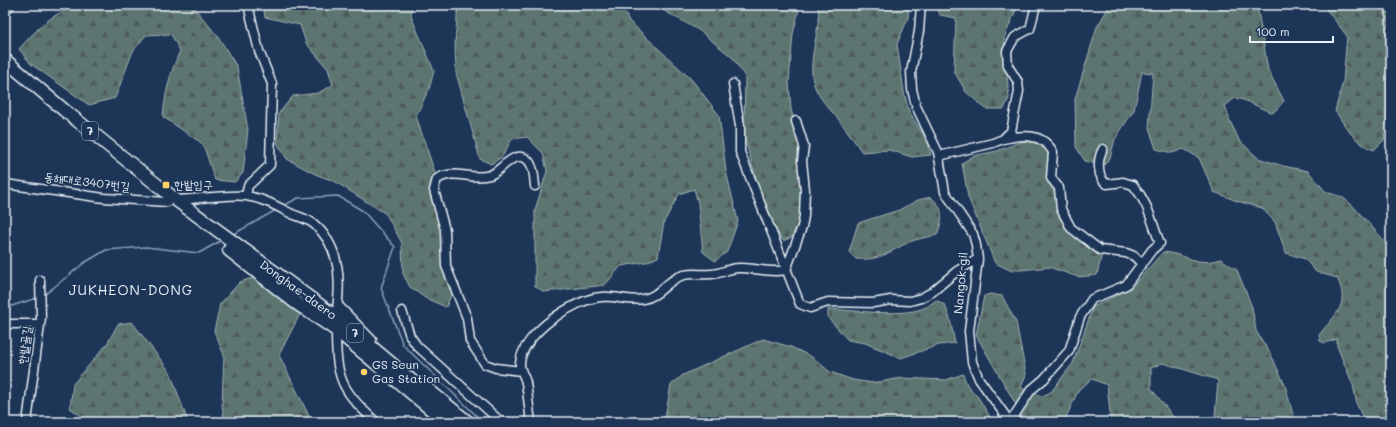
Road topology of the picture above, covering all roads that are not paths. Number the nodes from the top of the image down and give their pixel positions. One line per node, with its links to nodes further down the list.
1 (10, 5): 5 (street)
2 (248, 5): 15 (street)
3 (921, 5): 12 (street, Nangok-gil)
4 (1036, 5): 10 (street)
5 (5, 11)
6 (5, 60): 16 (highway, 7)
7 (5, 71): 16 (highway, 7)
8 (733, 84): 20 (street)
9 (796, 121): 20 (street)
10 (1003, 139): 12 (street); 19 (street)
11 (1102, 149): 19 (street)
12 (939, 156): 18 (street, Nangok-gil)
13 (5, 184): 16 (street, 동해대로3407번길)
14 (535, 186): 28 (street)
15 (246, 196): 16 (street, 동해대로3407번길); 22 (street, 동해대로3407번길)
16 (172, 201): 17 (highway, 7)
17 (238, 252): 24 (highway, Donghae-daero / 7); 27 (highway, Donghae-daero / 7)
18 (978, 259): 20 (street); 36 (street, Nangok-gil)
19 (1141, 263): 36 (street)
20 (786, 270): 28 (street)
21 (40, 283): 25 (street, 한밭골길)
22 (338, 305): 24 (street, 동해대로3407번길); 33 (street)
23 (402, 312): 34 (street)
24 (336, 317): 32 (highway, Donghae-daero / 7)
25 (40, 321): 26 (street); 29 (street, 한밭골길)
26 (5, 324)
27 (336, 330): 30 (street); 31 (highway, Donghae-daero / 7)
28 (521, 371): 35 (street)
29 (27, 422)
30 (376, 422)
31 (446, 422)
32 (461, 422)
33 (471, 422)
34 (501, 422)
35 (531, 422)
36 (1010, 422)

